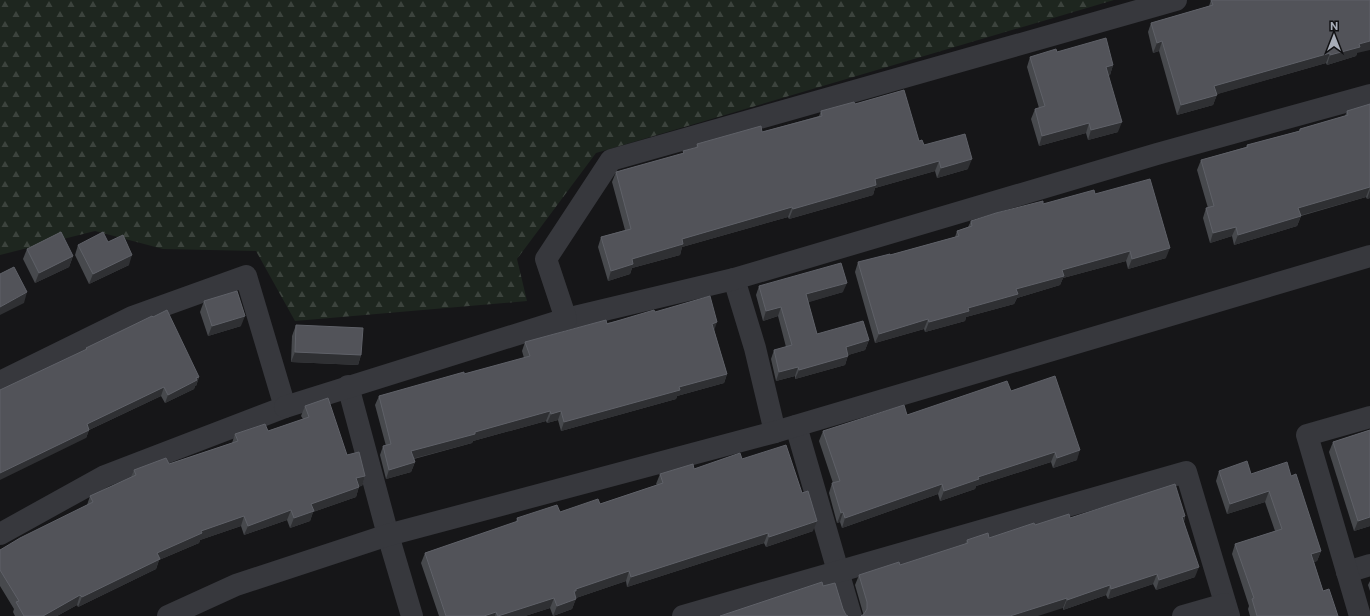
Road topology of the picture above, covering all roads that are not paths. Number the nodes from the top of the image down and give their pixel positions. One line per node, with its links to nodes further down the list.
1 (1176, 0): 5 (street)
2 (1370, 95): 4 (street)
3 (1370, 256): 10 (street)
4 (734, 279): 5 (street); 11 (street)
5 (566, 319): 7 (street)
6 (0, 382): 8 (street)
7 (348, 386): 8 (street); 13 (street)
8 (285, 407): 12 (street)
9 (1370, 417): 16 (street)
10 (796, 426): 11 (street); 15 (street)
11 (776, 432): 13 (street)
12 (0, 534)
13 (388, 535): 18 (street); 19 (street)
14 (1370, 565): 16 (street)
15 (838, 571): 17 (street); 20 (street); 21 (street)
16 (1347, 572): 23 (street)
17 (1227, 610): 22 (street)
18 (168, 616)
19 (412, 616)
20 (682, 616)
21 (851, 616)
22 (1183, 616)
23 (1360, 616)

